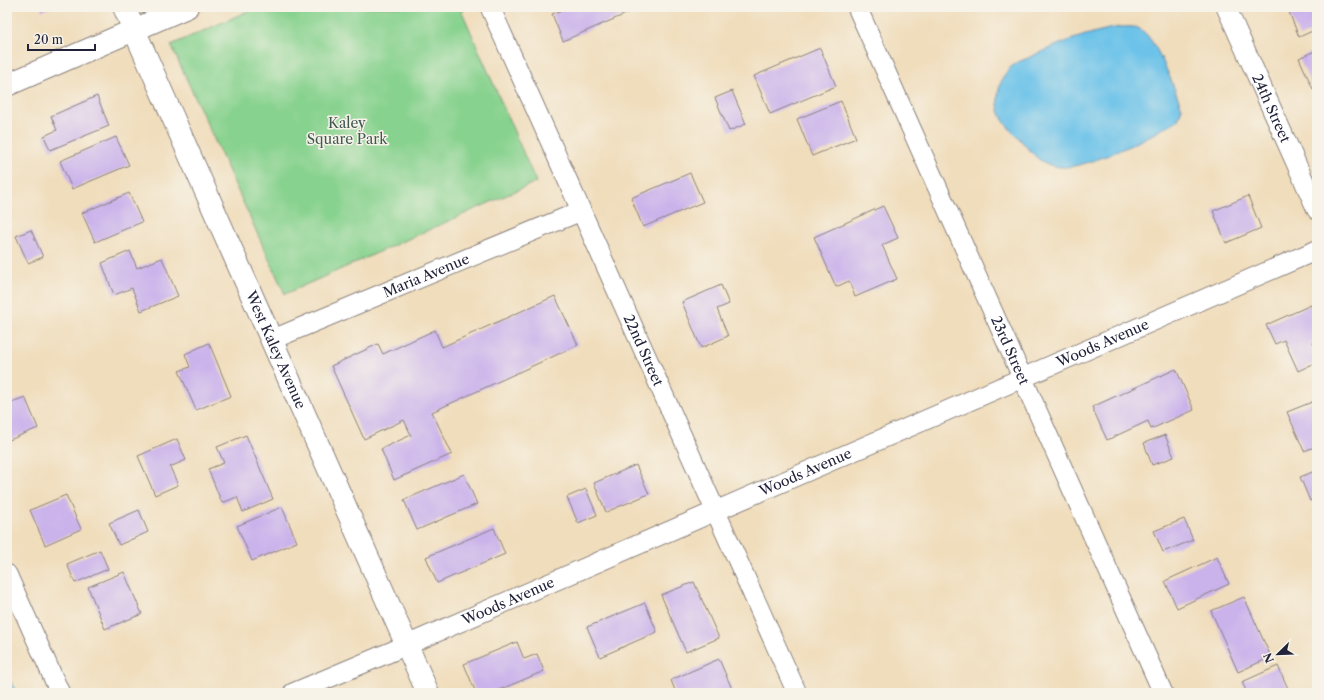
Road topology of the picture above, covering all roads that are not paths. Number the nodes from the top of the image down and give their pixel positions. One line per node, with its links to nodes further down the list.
1 (124, 7): 6 (street, West Kaley Avenue)
2 (187, 7): 6 (street)
3 (490, 7): 9 (street, 22nd Street)
4 (857, 7): 12 (street, 23rd Street)
5 (1226, 7): 8 (street, 24th Street)
6 (134, 29): 7 (street); 11 (street, West Kaley Avenue)
7 (7, 85)
8 (1317, 210)
9 (581, 211): 11 (street, Maria Avenue); 13 (street, 22nd Street)
10 (1317, 250): 12 (street, Woods Avenue)
11 (271, 340): 15 (street, West Kaley Avenue)
12 (1024, 378): 13 (street, Woods Avenue); 20 (street, 23rd Street)
13 (716, 510): 15 (street, Woods Avenue); 19 (street, 22nd Street)
14 (7, 574): 16 (street)
15 (407, 645): 17 (street, Woods Avenue); 18 (street, West Kaley Avenue)
16 (60, 693)
17 (293, 693)
18 (428, 693)
19 (796, 693)
20 (1163, 693)

